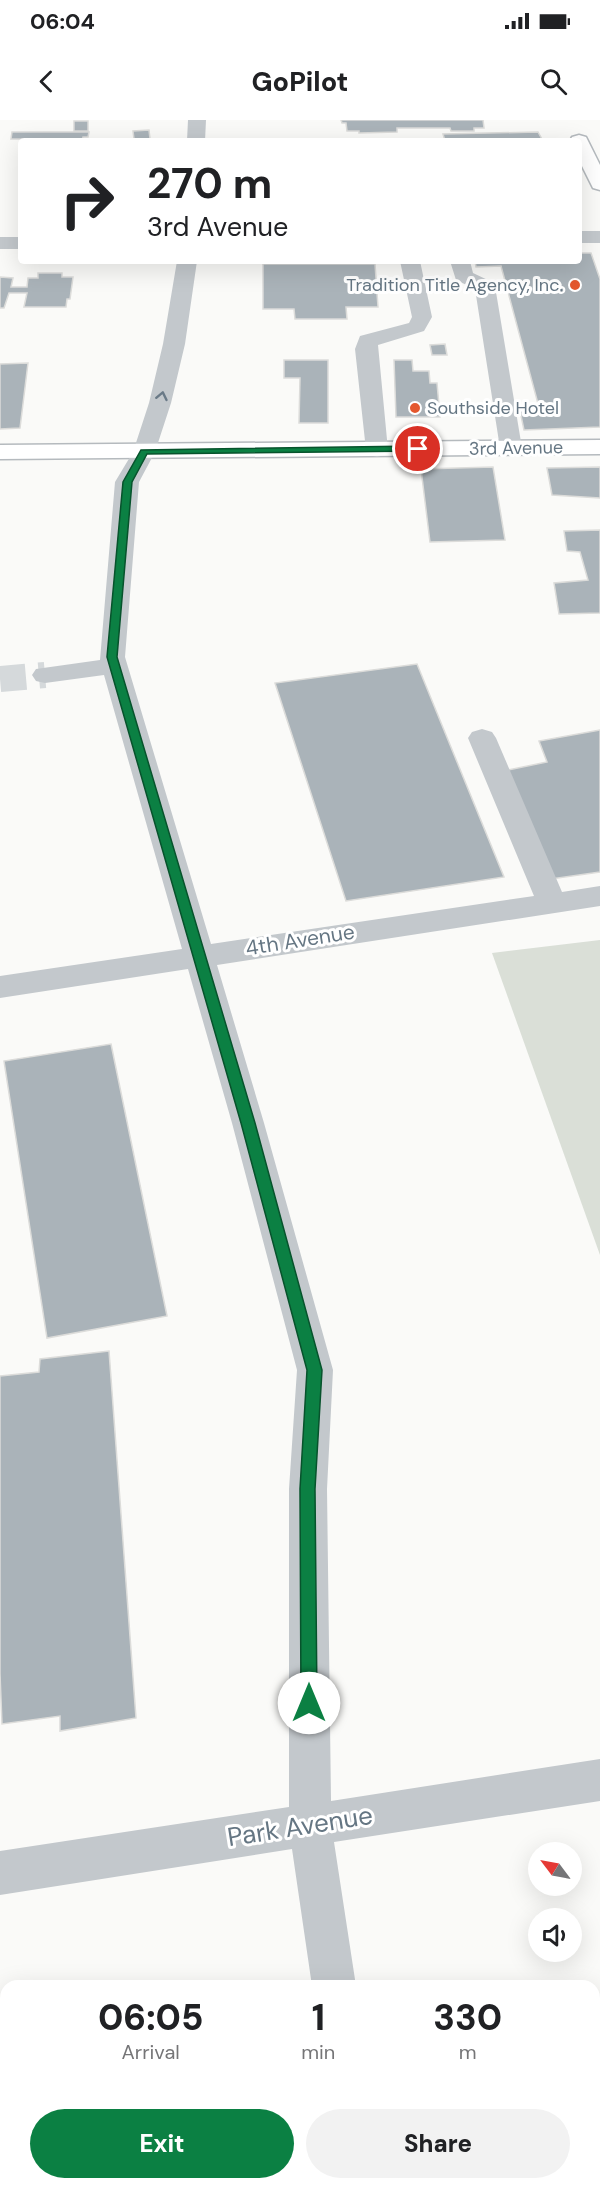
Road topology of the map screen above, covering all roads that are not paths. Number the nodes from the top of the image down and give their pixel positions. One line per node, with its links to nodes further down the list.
1 (197, 120): 3 (street)
2 (568, 120): 4 (main road)
3 (196, 138)
4 (577, 138)
5 (582, 147): 6 (main road)
6 (600, 184)
7 (582, 237): 8 (street)
8 (600, 237)
9 (0, 243): 10 (street)
10 (18, 243)
11 (187, 264): 18 (street, one-way to 11)
12 (411, 264): 16 (street)
13 (461, 264): 15 (street)
14 (600, 447): 15 (main road, 3rd Avenue)
15 (511, 448): 16 (main road, 3rd Avenue)
16 (377, 450): 18 (main road, 3rd Avenue)
17 (0, 452): 18 (main road, 3rd Avenue)
18 (144, 452): 19 (street)
19 (114, 666): 20 (street); 24 (street)
20 (45, 675)
21 (482, 738): 23 (street)
22 (600, 896): 23 (street, 4th Avenue)
23 (552, 903): 24 (street, 4th Avenue)
24 (198, 956): 25 (street, 4th Avenue); 27 (street)
25 (0, 987)
26 (600, 1780): 27 (street, Park Avenue)
27 (310, 1824): 28 (street, Park Avenue); 29 (street)
28 (0, 1872)
29 (333, 1980)

